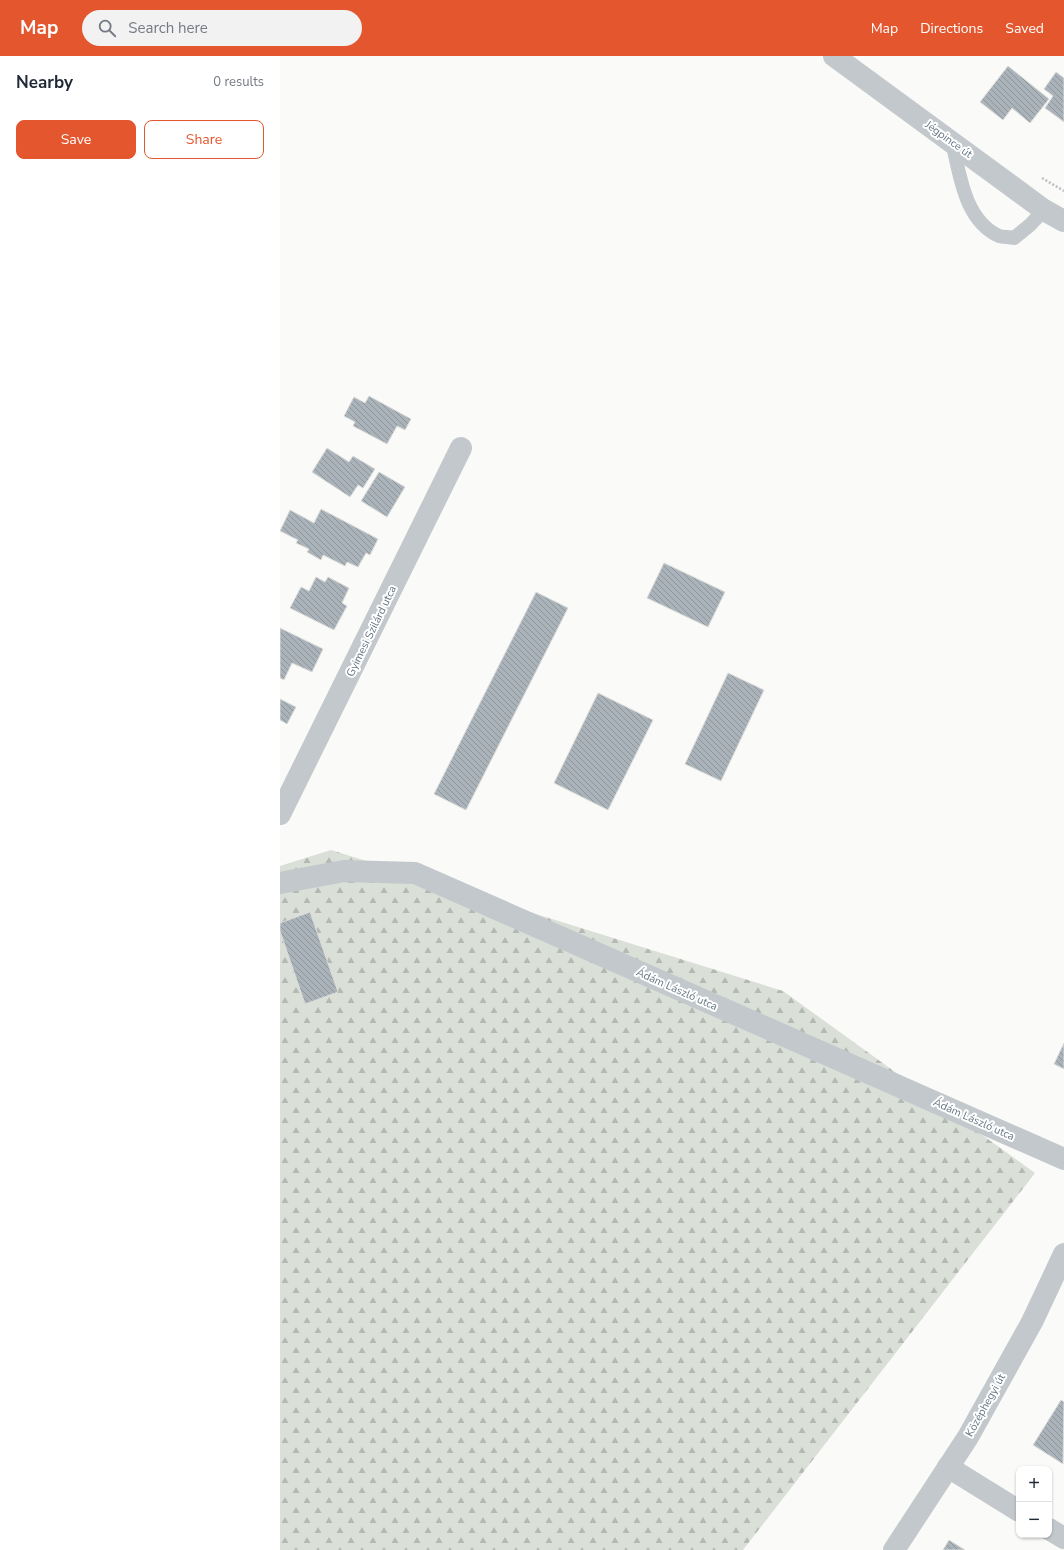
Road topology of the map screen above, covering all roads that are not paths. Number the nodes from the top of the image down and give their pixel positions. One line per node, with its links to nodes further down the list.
1 (834, 56): 2 (street, Jégpince út)
2 (952, 142): 3 (street, Jégpince út); 3 (lane)
3 (1044, 210): 4 (street, Jégpince út)
4 (1064, 221)
5 (461, 448): 6 (street, Gyimesi Szilárd utca)
6 (280, 814)
7 (280, 883): 8 (street, Ádám László utca)
8 (1064, 1159)
9 (1064, 1254): 10 (street, Középhegyi út)
10 (948, 1467): 11 (street); 14 (street, Középhegyi út)
11 (1016, 1509)
12 (1052, 1531): 13 (street)
13 (1064, 1538)
14 (894, 1550)

